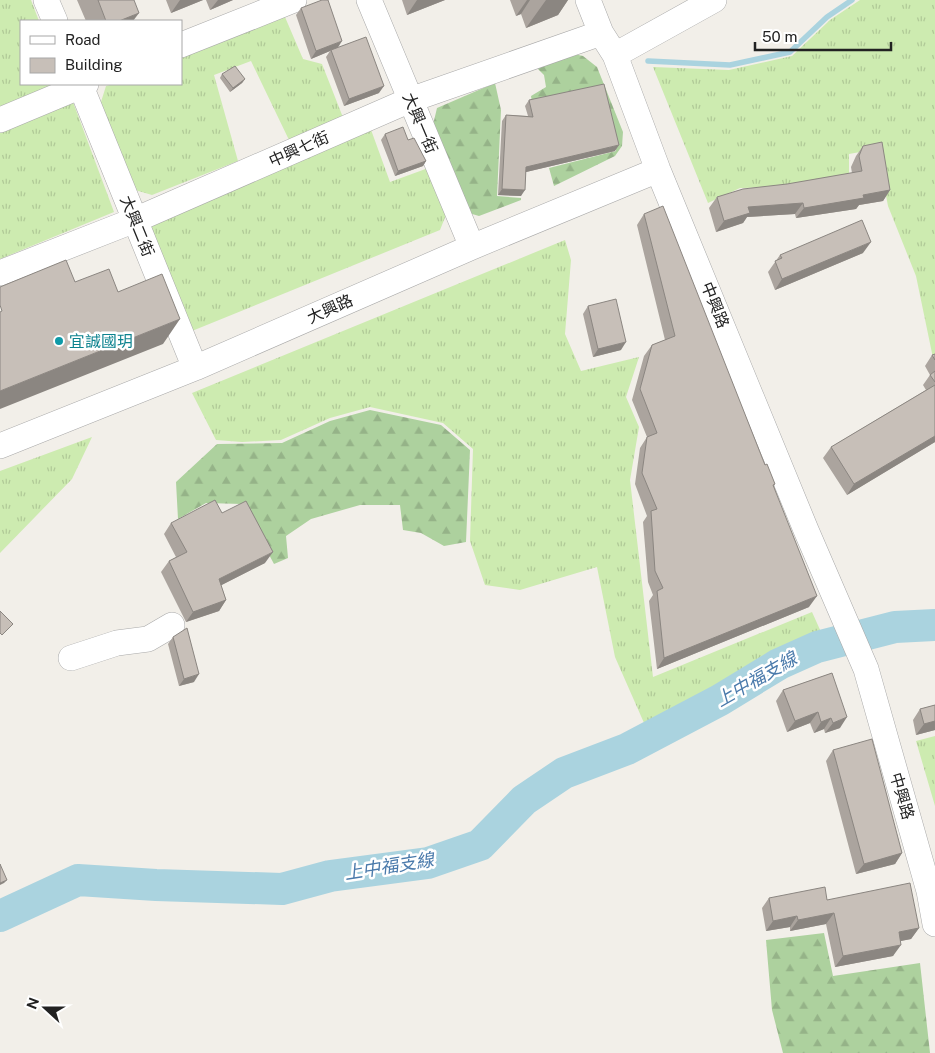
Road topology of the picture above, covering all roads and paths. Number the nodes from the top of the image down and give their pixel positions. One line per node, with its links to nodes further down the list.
1 (46, 0): 6 (street)
2 (294, 0): 8 (street)
3 (369, 0): 11 (street, 大興一街)
4 (588, 0): 7 (street, 中興路)
5 (714, 0): 9 (street)
6 (55, 20)
7 (601, 33): 9 (street, 中興路); 11 (street, 中興七街)
8 (182, 45)
9 (614, 55): 13 (street, 中興路)
10 (82, 85): 12 (street); 14 (street, 大興二街)
11 (410, 100): 14 (street, 中興七街); 15 (street, 大興一街)
12 (0, 120)
13 (658, 170): 15 (street, 大興路); 21 (street, 中興路)
14 (135, 220): 16 (street, 中興七街); 17 (street, 大興二街)
15 (472, 247): 17 (street, 大興路)
16 (0, 273)
17 (195, 368): 18 (street, 大興路)
18 (0, 446)
19 (172, 625): 20 (street)
20 (71, 658)
21 (935, 924)

